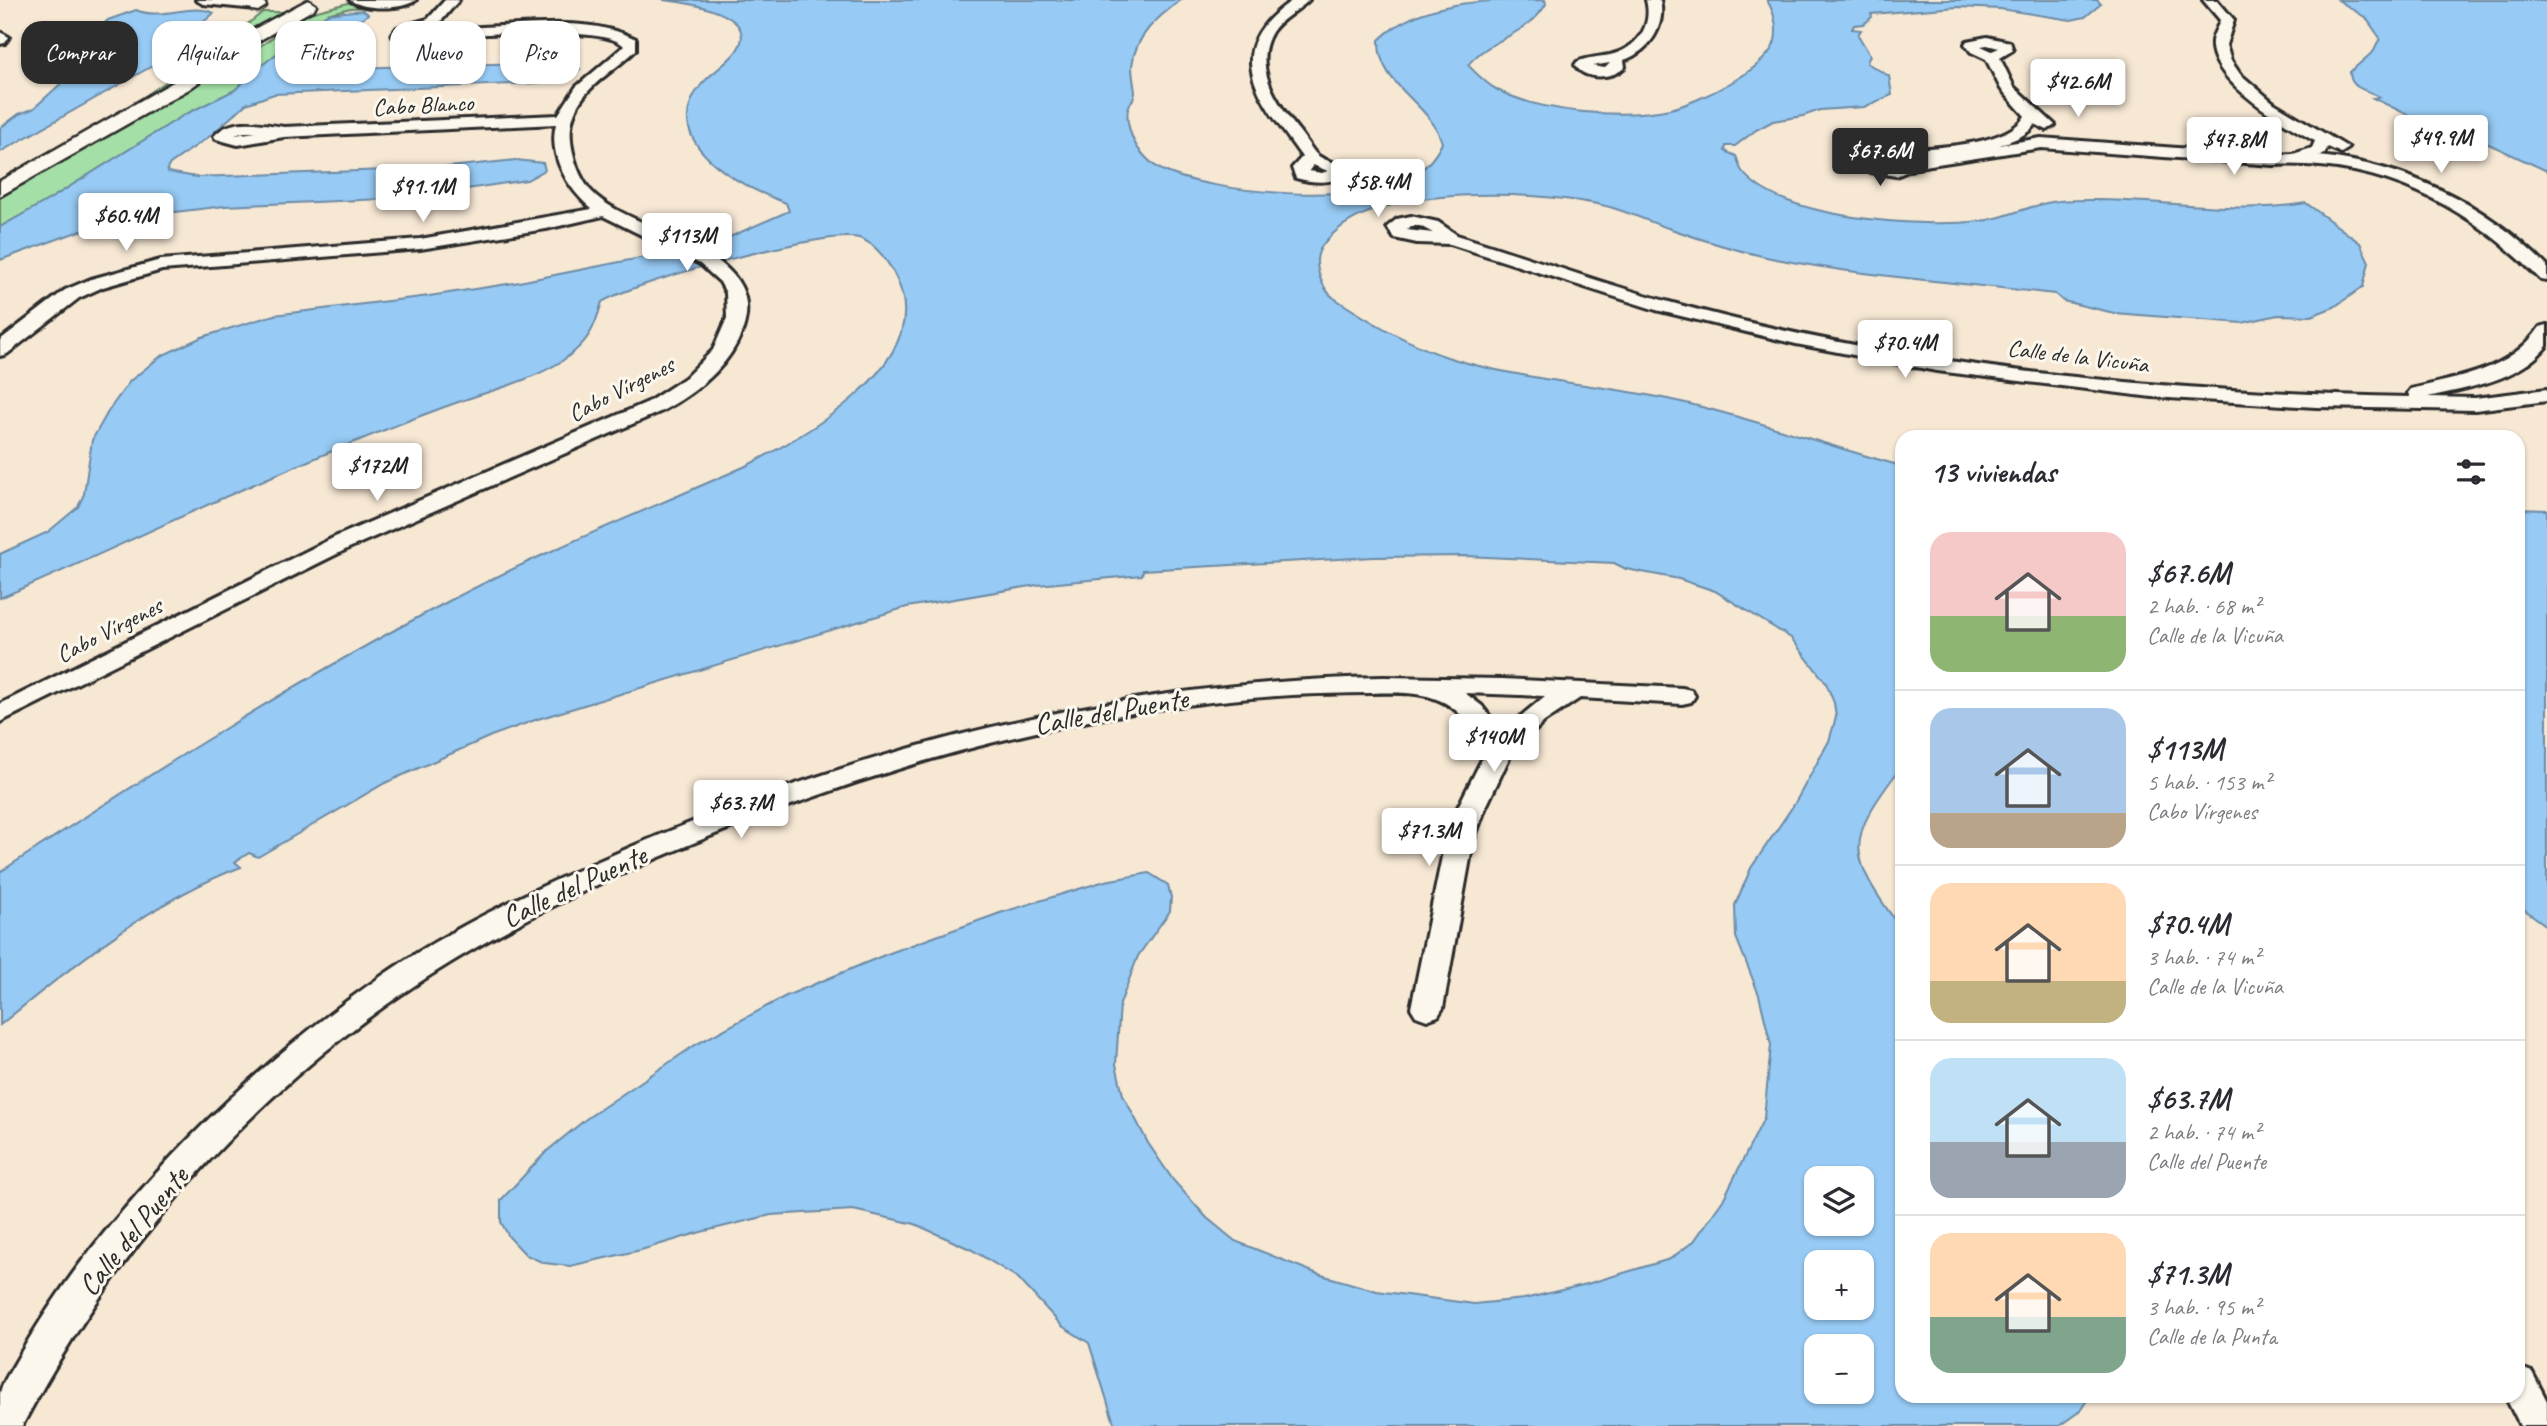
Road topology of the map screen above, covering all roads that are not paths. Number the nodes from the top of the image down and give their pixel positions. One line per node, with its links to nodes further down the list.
1 (203, 0): 9 (street)
2 (357, 0): 3 (street)
3 (409, 0)
4 (452, 0): 10 (street)
5 (1303, 0): 21 (street)
6 (1653, 0): 13 (street)
7 (2210, 0): 18 (street)
8 (313, 2): 9 (street); 25 (street)
9 (256, 4): 23 (street)
10 (433, 21)
11 (486, 32): 15 (street)
12 (1992, 56): 14 (street)
13 (1618, 58)
14 (2033, 115): 17 (street); 20 (street)
15 (563, 119): 16 (street, Cabo Blanco); 26 (street, Cabo Vírgenes)
16 (284, 132)
17 (2018, 134): 19 (street); 19 (street)
18 (2324, 139): 22 (street); 24 (street)
19 (2041, 142): 20 (street)
20 (2110, 148): 22 (street)
21 (1311, 158)
22 (2295, 159): 24 (street)
23 (0, 175)
24 (2399, 176): 31 (street)
25 (0, 190)
26 (605, 211): 28 (street, Cabo Vírgenes); 29 (street)
27 (1451, 239): 37 (street, Calle de la Vicuña)
28 (676, 246): 30 (street, Cabo Vírgenes)
29 (244, 259): 32 (street)
30 (717, 269): 41 (street, Cabo Vírgenes)
31 (2547, 276)
32 (36, 323): 34 (street)
33 (2547, 331): 35 (street, Calle de la Vicuña)
34 (0, 350)
35 (2538, 358): 37 (street, Calle de la Vicuña)
36 (2547, 395): 37 (street, Calle de la Vicuña)
37 (2379, 402)
38 (1416, 684): 39 (street, Calle del Puente); 42 (street); 45 (street, Calle del Puente)
39 (1576, 690): 40 (street, Calle del Puente); 42 (street)
40 (1682, 696)
41 (0, 714)
42 (1499, 751): 43 (street)
43 (1427, 1008)
44 (2525, 1397): 46 (street)
45 (1, 1426)
46 (2540, 1426)

